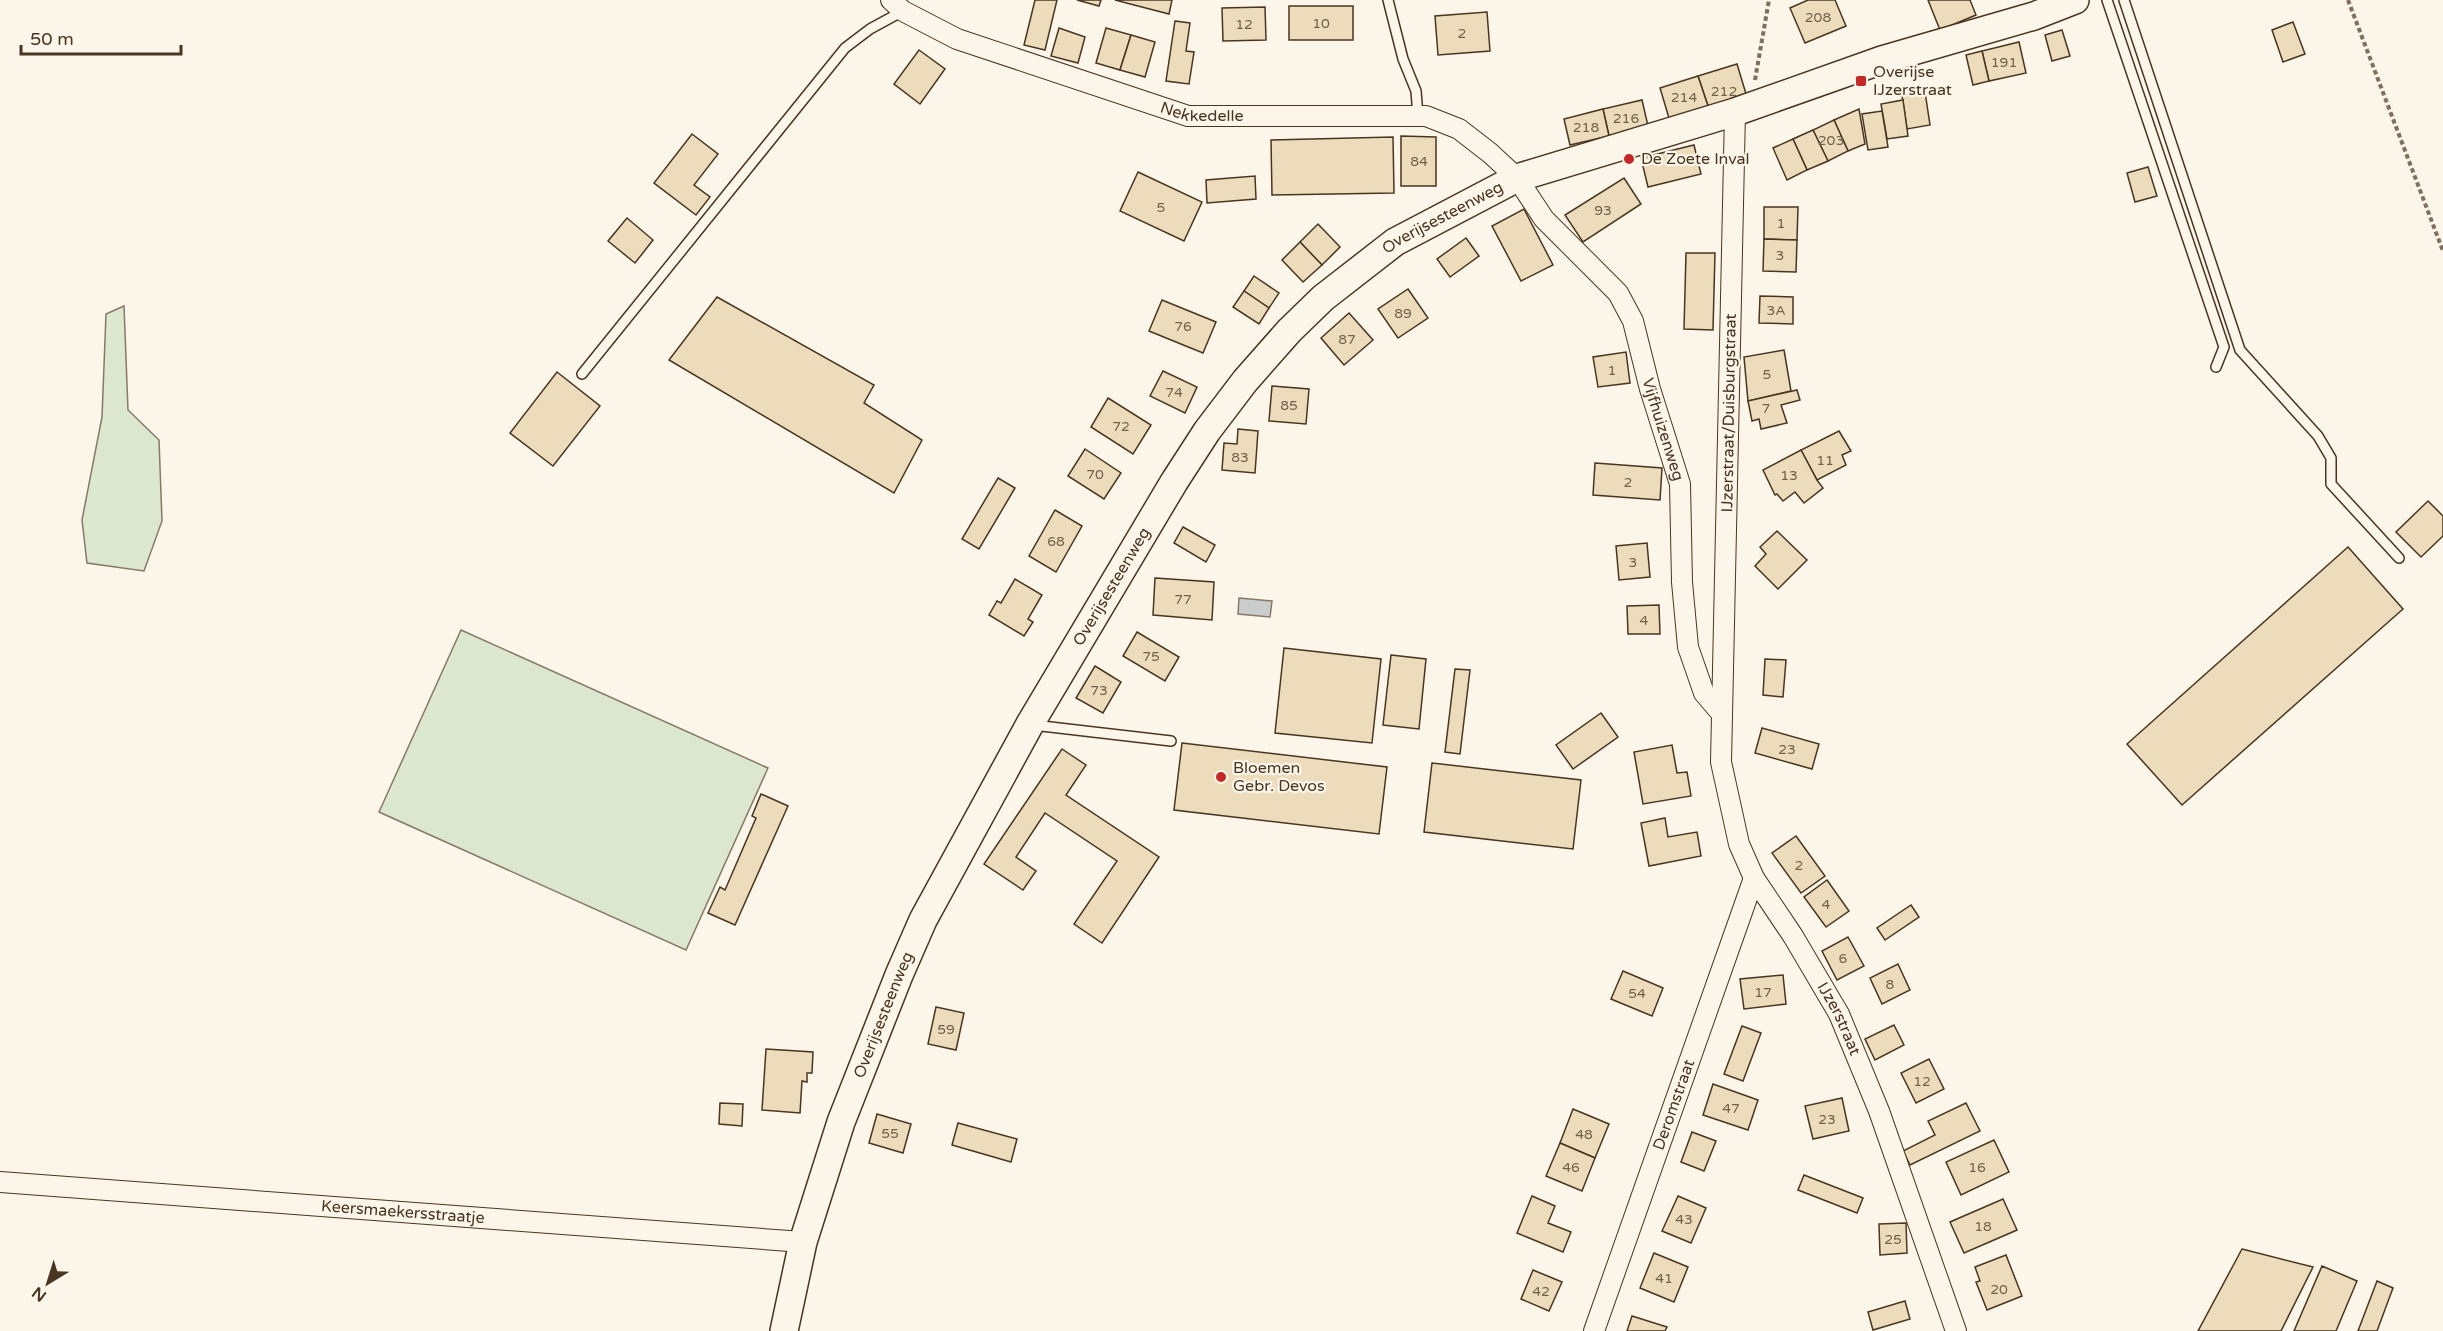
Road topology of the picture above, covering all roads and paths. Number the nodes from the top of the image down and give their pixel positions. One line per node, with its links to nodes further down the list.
1 (1388, 0): 9 (lane)
2 (1769, 0): 8 (path)
3 (2075, 0): 8 (street, Overijsesteenweg)
4 (2107, 0): 12 (lane)
5 (2124, 0): 14 (lane)
6 (2348, 0): 11 (path)
7 (897, 6): 9 (street, Nekkedelle); 13 (lane)
8 (1742, 110): 10 (street, Overijsesteenweg); 15 (street, IJzerstraat/Duisburgstraat)
9 (1418, 116): 10 (street, Nekkedelle)
10 (1517, 178): 15 (street, Vijfhuizenweg); 16 (street, Overijsesteenweg)
11 (2443, 251)
12 (2216, 367)
13 (582, 374)
14 (2399, 558)
15 (1721, 713): 18 (street, IJzerstraat)
16 (1030, 724): 17 (lane); 20 (street, Overijsesteenweg)
17 (1171, 741)
18 (1754, 878): 22 (street, Deromstraat); 23 (street, IJzerstraat)
19 (0, 1182): 20 (street, Keersmaekersstraatje)
20 (803, 1242): 21 (street, Overijsesteenweg)
21 (784, 1331)
22 (1594, 1331)
23 (1956, 1331)

